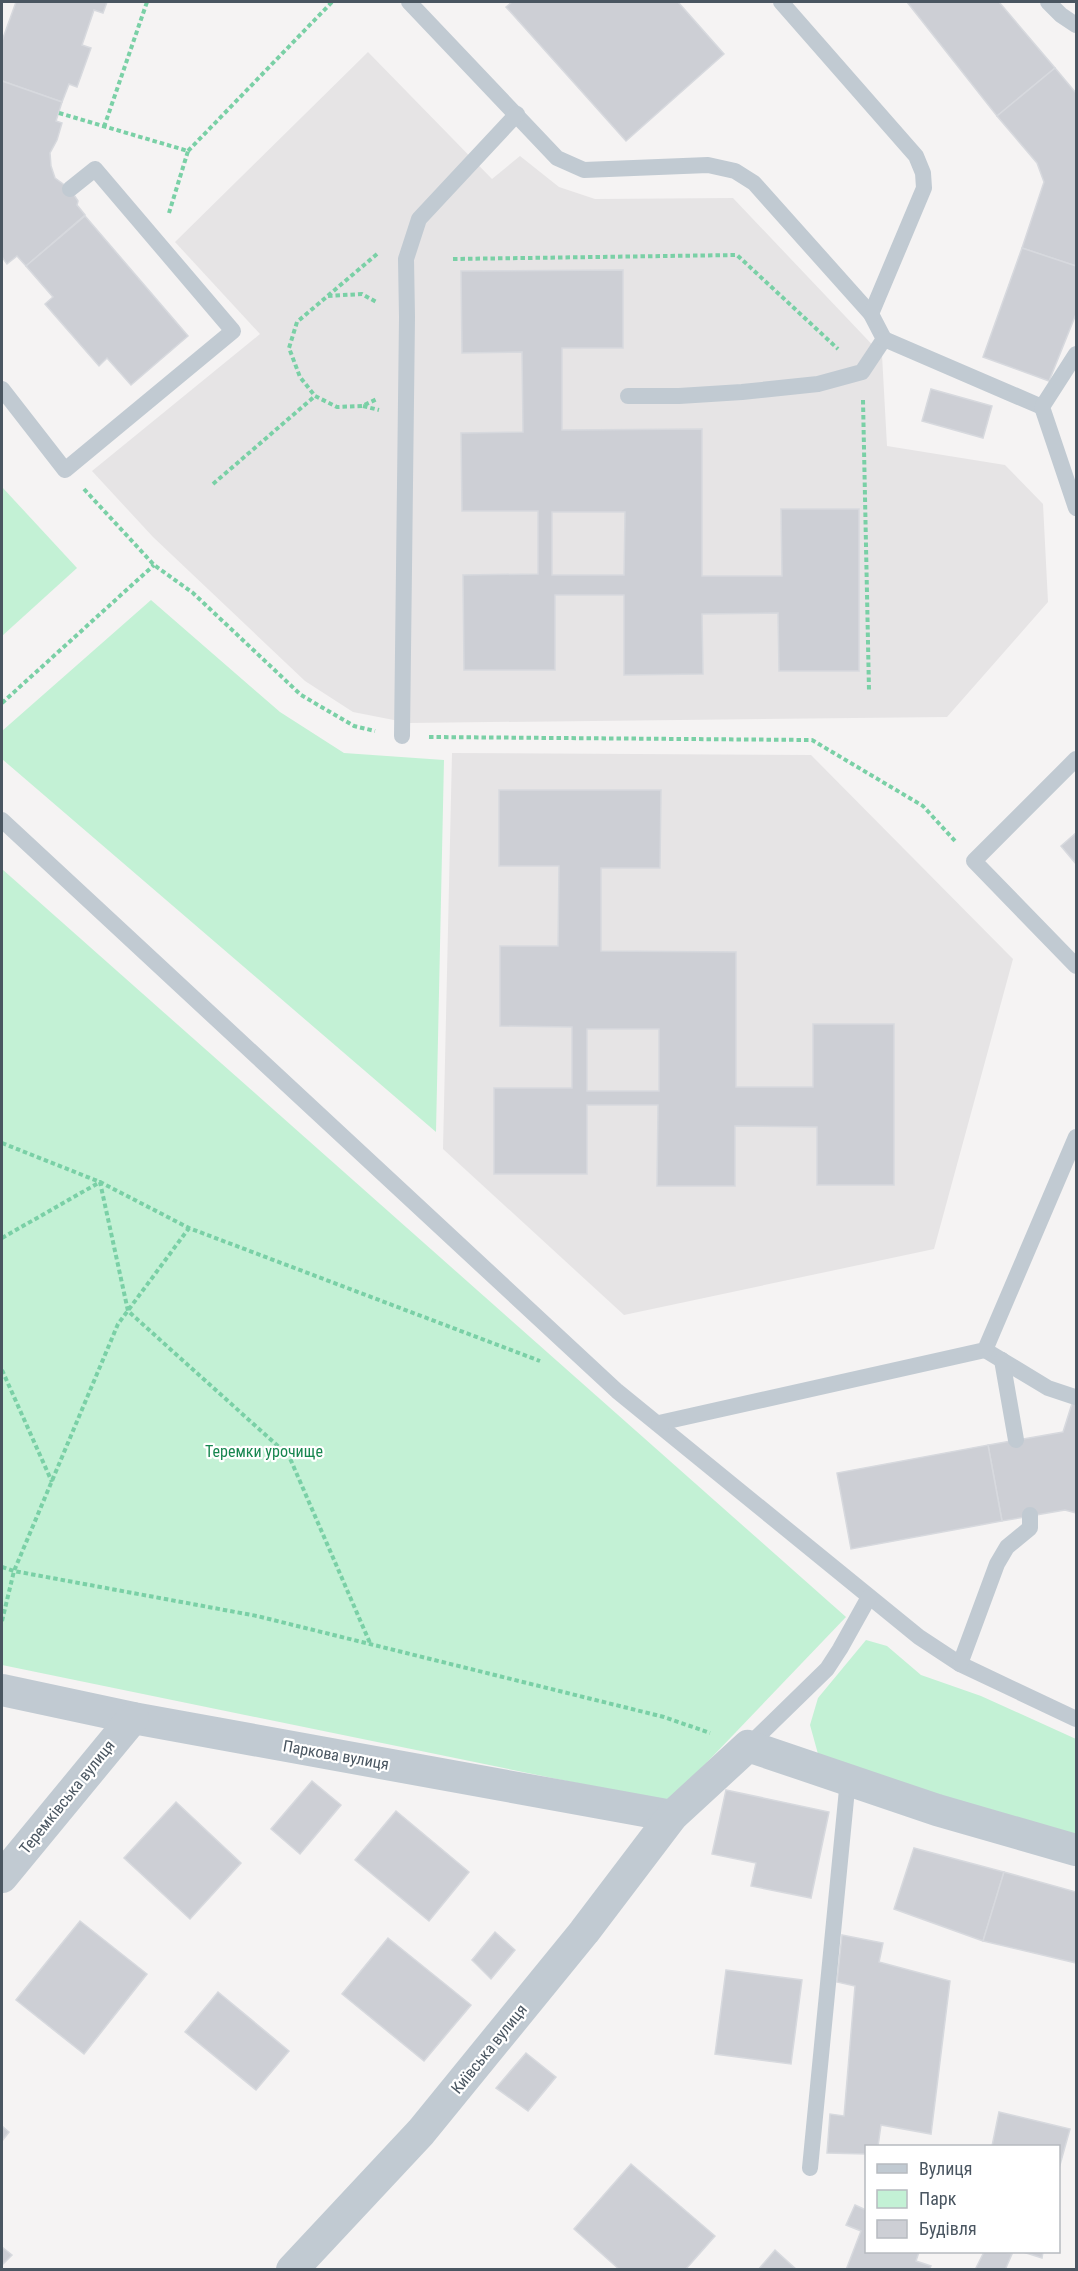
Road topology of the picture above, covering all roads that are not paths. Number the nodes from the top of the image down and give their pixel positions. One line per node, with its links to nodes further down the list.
1 (409, 2): 5 (lane)
2 (781, 2): 7 (lane)
3 (1048, 2): 4 (lane)
4 (1077, 26)
5 (517, 114): 7 (lane); 14 (lane)
6 (70, 189): 10 (lane)
7 (871, 314): 8 (lane)
8 (884, 339): 11 (lane); 12 (lane)
9 (1077, 354): 12 (lane)
10 (2, 389)
11 (628, 396)
12 (1042, 407): 13 (lane)
13 (1077, 508)
14 (402, 736)
15 (1077, 759): 17 (lane)
16 (2, 820): 22 (lane)
17 (1077, 966)
18 (1077, 1137): 19 (lane)
19 (985, 1350): 20 (lane); 22 (lane)
20 (1002, 1360): 21 (lane); 23 (lane)
21 (1074, 1397)
22 (658, 1423): 25 (lane)
23 (1016, 1440)
24 (1030, 1515): 26 (lane)
25 (869, 1597): 26 (lane); 30 (lane)
26 (960, 1664): 29 (lane)
27 (2, 1690): 28 (street, Паркова вулиця)
28 (133, 1718): 32 (street, Паркова вулиця); 34 (street, Теремківська вулиця)
29 (1077, 1719)
30 (748, 1746): 31 (street); 32 (street, Київська вулиця)
31 (848, 1779): 33 (street); 35 (lane)
32 (672, 1816): 36 (street, Київська вулиця)
33 (1077, 1850)
34 (2, 1877)
35 (810, 2168)
36 (292, 2270)

